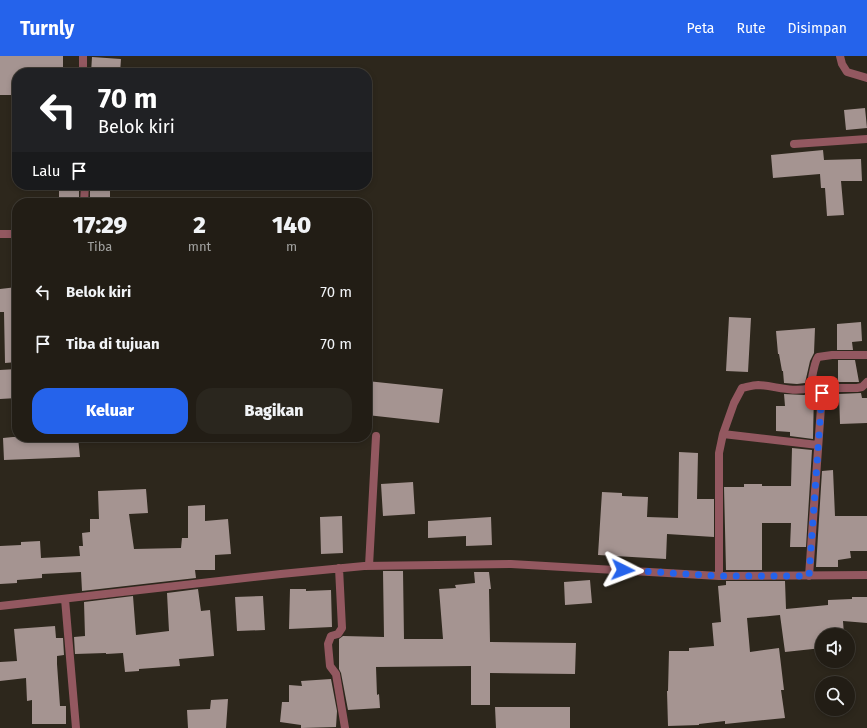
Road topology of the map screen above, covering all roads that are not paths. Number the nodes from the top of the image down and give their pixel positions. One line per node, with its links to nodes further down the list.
1 (83, 56): 3 (street)
2 (840, 56): 4 (street)
3 (83, 68)
4 (867, 78)
5 (867, 139): 6 (street)
6 (794, 144)
7 (0, 234): 8 (street)
8 (12, 234)
9 (867, 354): 11 (street)
10 (867, 382): 13 (street)
11 (723, 434): 13 (street); 17 (street)
12 (376, 436): 14 (street)
13 (818, 445): 18 (street)
14 (369, 566): 15 (street); 17 (street)
15 (339, 568): 19 (street); 22 (street)
16 (867, 575): 18 (street)
17 (719, 576): 18 (street)
18 (809, 576)
19 (65, 599): 20 (street); 21 (street)
20 (0, 606)
21 (76, 728)
22 (345, 728)

